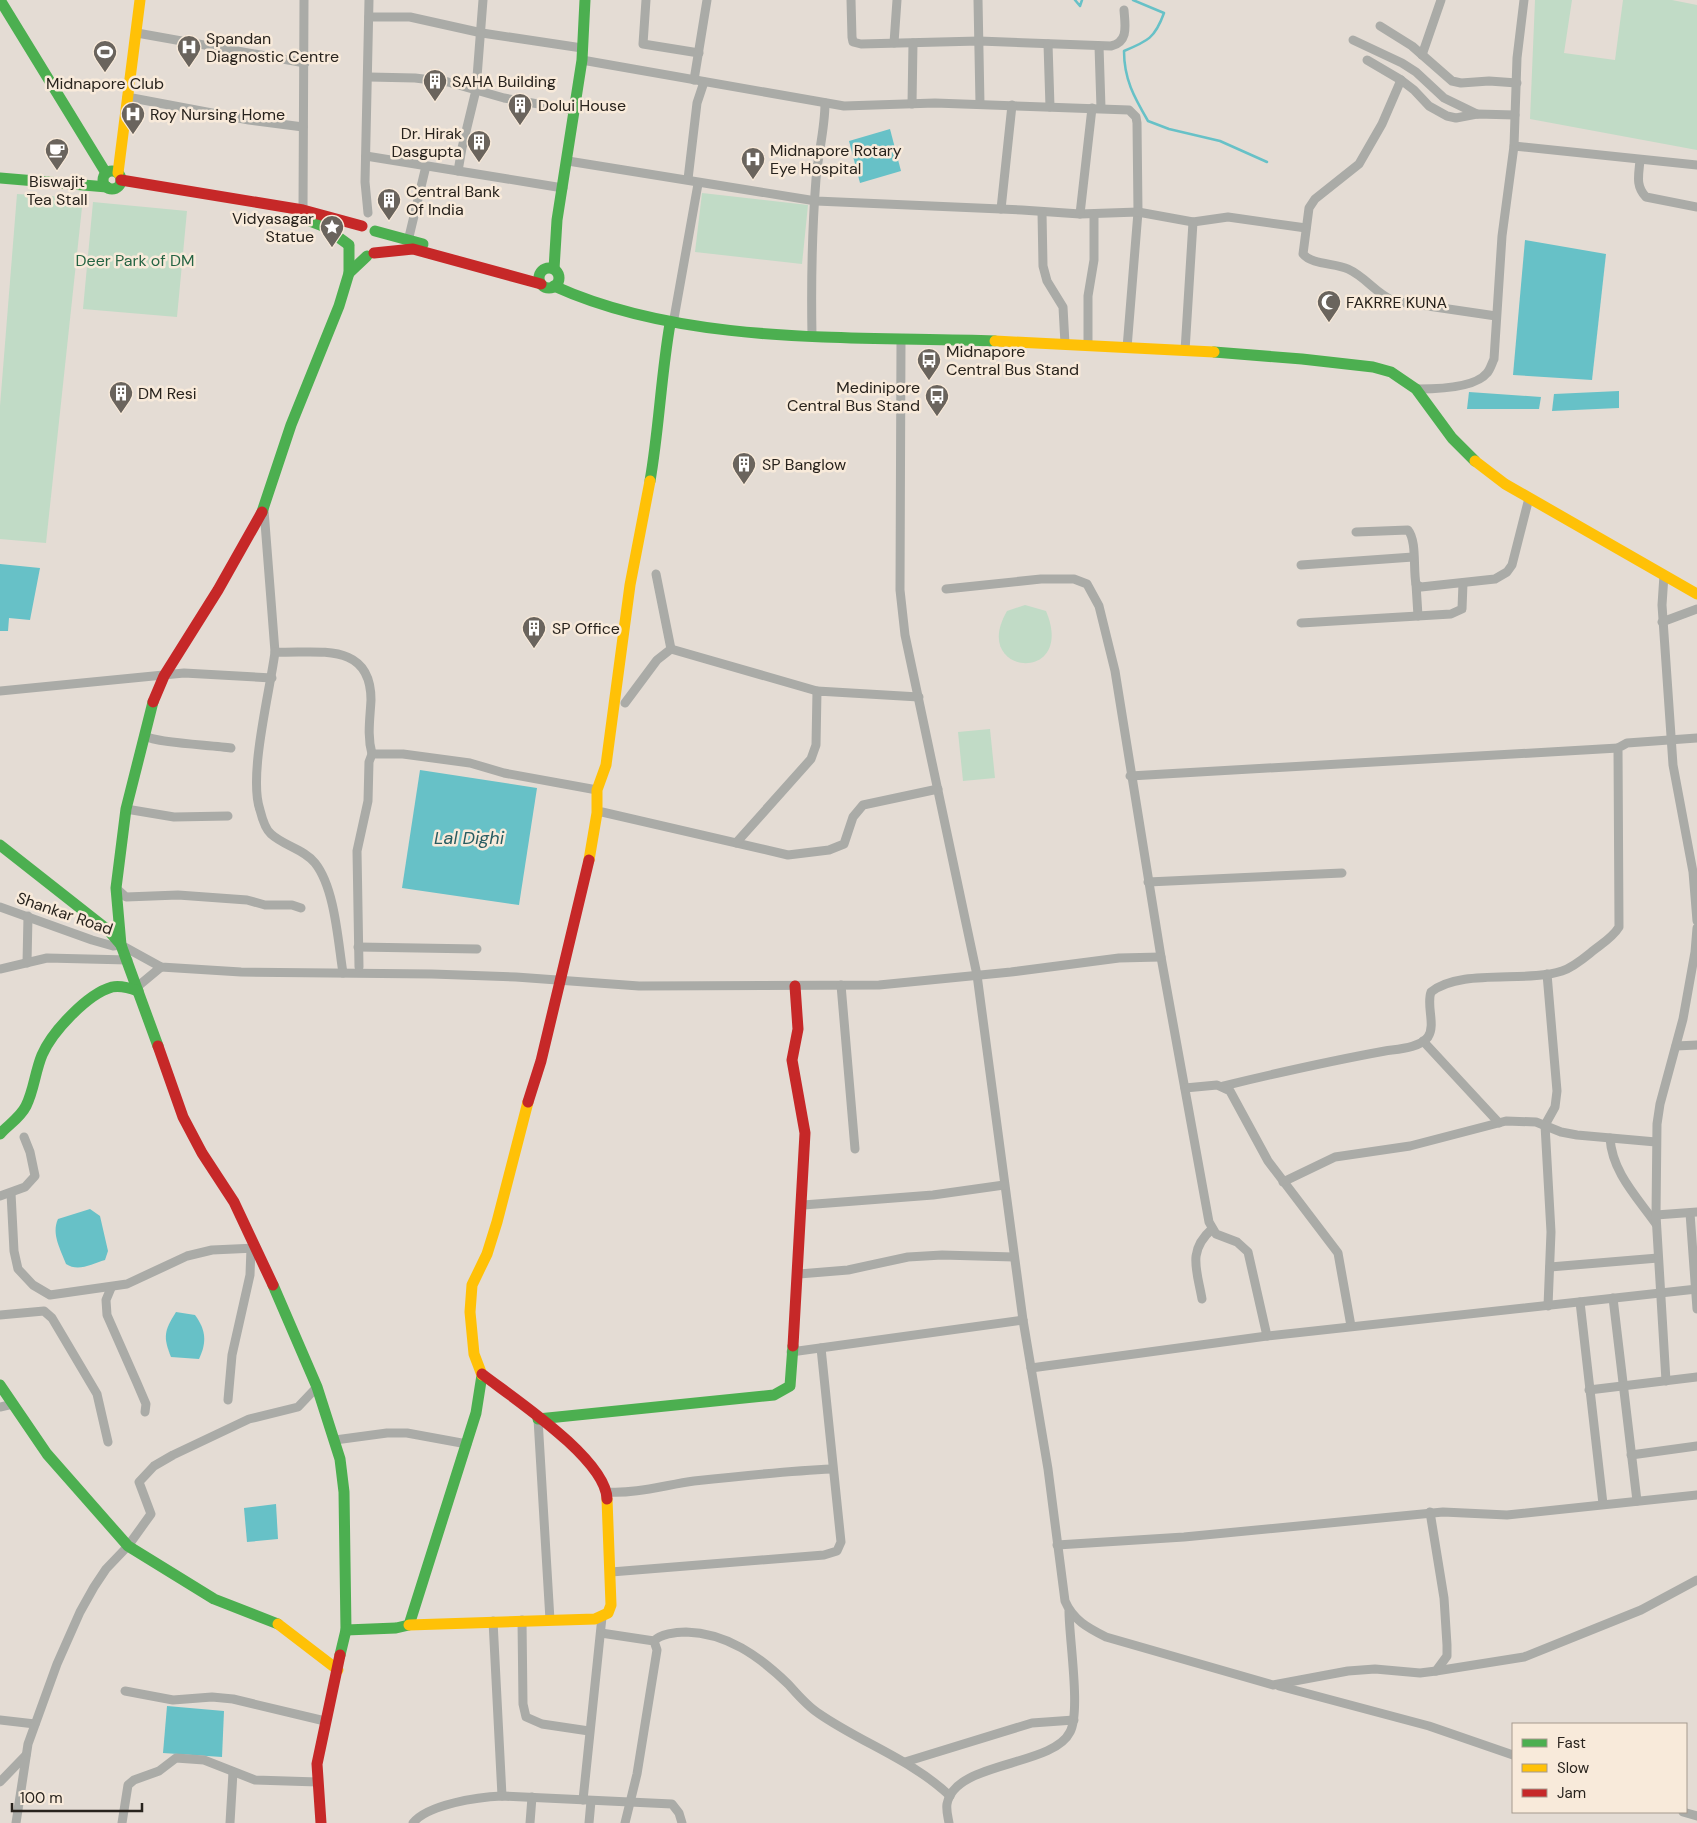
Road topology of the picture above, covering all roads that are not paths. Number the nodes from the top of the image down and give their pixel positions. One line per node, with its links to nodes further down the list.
1 (0, 0): 57 (main road)
2 (140, 0): 17 (main road)
3 (304, 0): 29 (street)
4 (369, 0): 15 (street)
5 (483, 0): 18 (street)
6 (585, 0): 26 (main road)
7 (646, 0): 25 (street)
8 (707, 0): 25 (street)
9 (852, 0): 21 (street)
10 (898, 0): 21 (street)
11 (978, 0): 20 (street)
12 (1441, 0): 27 (street)
13 (1524, 0): 34 (street)
14 (1124, 10): 24 (street)
15 (369, 16): 18 (street); 30 (street)
16 (1380, 26): 27 (street)
17 (137, 33): 29 (street); 36 (main road)
18 (482, 33): 26 (street); 35 (street)
19 (1353, 40): 44 (street)
20 (979, 41): 22 (street); 23 (street); 39 (street)
21 (894, 43): 22 (street)
22 (913, 43): 38 (street)
23 (1048, 44): 24 (street); 41 (street)
24 (1099, 46): 42 (street)
25 (699, 52): 31 (street)
26 (582, 54): 31 (street); 43 (main road)
27 (1422, 55): 34 (street)
28 (1367, 60): 32 (street)
29 (305, 63): 46 (street)
30 (368, 77): 35 (street); 48 (street)
31 (694, 80): 33 (street)
32 (1401, 80): 44 (street); 71 (street)
33 (704, 82): 37 (street); 56 (street)
34 (1517, 83): 45 (street)
35 (476, 90): 43 (street); 54 (street)
36 (127, 97): 46 (street); 57 (main road)
37 (825, 103): 38 (street); 60 (street)
38 (912, 104): 39 (street)
39 (980, 104): 40 (street)
40 (1012, 105): 41 (street); 62 (street)
41 (1050, 106): 42 (street)
42 (1096, 108): 65 (street); 67 (street)
43 (573, 110): 50 (main road)
44 (1477, 114): 45 (street)
45 (1515, 115): 47 (street)
46 (303, 127): 63 (street)
47 (1514, 146): 49 (street); 81 (street)
48 (366, 156): 52 (street); 66 (street)
49 (1640, 160): 51 (street); 61 (street)
50 (568, 161): 56 (street); 59 (main road)
51 (1697, 165)
52 (426, 166): 54 (street); 74 (street)
53 (0, 170): 57 (main road)
54 (458, 171): 59 (street)
55 (0, 178): 57 (main road)
56 (688, 179): 58 (street)
57 (112, 180): 63 (main road); 75 (main road)
58 (698, 184): 60 (street); 82 (street)
59 (563, 188): 73 (main road)
60 (816, 201): 62 (street); 83 (street)
61 (1697, 207)
62 (1001, 209): 64 (street)
63 (302, 210): 70 (main road)
64 (1042, 212): 67 (street); 85 (street)
65 (1138, 212): 68 (street); 69 (street); 87 (street)
66 (368, 213)
67 (1080, 214): 68 (street)
68 (1094, 215): 86 (street)
69 (1193, 222): 71 (street); 88 (street)
70 (362, 226): 72 (main road); 75 (main road)
71 (1306, 228): 81 (street)
72 (375, 232): 74 (main road); 76 (main road)
73 (555, 237): 77 (main road); 79 (main road)
74 (408, 241): 79 (main road)
75 (349, 246): 76 (main road); 78 (main road)
76 (370, 254): 78 (main road); 79 (main road)
77 (554, 269): 79 (main road); 80 (main road)
78 (349, 274): 91 (main road)
79 (541, 276): 80 (main road)
80 (554, 286): 82 (main road)
81 (1496, 316): 89 (street)
82 (672, 324): 83 (main road); 121 (main road)
83 (812, 336): 84 (main road)
84 (901, 341): 85 (main road); 111 (street)
85 (1065, 344): 86 (main road)
86 (1088, 345): 87 (main road)
87 (1127, 348): 88 (main road)
88 (1185, 351): 89 (main road)
89 (1418, 389): 90 (main road)
90 (1529, 498): 96 (main road); 97 (street)
91 (264, 509): 106 (street); 107 (main road)
92 (1356, 532): 93 (street)
93 (1413, 556): 94 (street); 98 (street)
94 (1302, 565)
95 (656, 574): 105 (street)
96 (1664, 575): 100 (main road); 103 (street)
97 (1463, 583): 98 (street); 102 (street)
98 (1416, 584): 102 (street)
99 (946, 589): 119 (street)
100 (1697, 594)
101 (1697, 609): 103 (street)
102 (1418, 616): 104 (street)
103 (1662, 622): 115 (street)
104 (1301, 623)
105 (671, 649): 110 (street); 112 (street)
106 (275, 652): 108 (street); 118 (street)
107 (164, 676): 108 (street); 109 (street); 113 (main road)
108 (272, 678): 146 (street)
109 (0, 691)
110 (817, 691): 111 (street); 125 (street)
111 (919, 697): 120 (street)
112 (625, 703)
113 (145, 736): 116 (street); 122 (main road)
114 (1697, 738): 115 (street)
115 (1672, 742): 117 (street); 129 (street)
116 (230, 748)
117 (1618, 748): 119 (street); 147 (street)
118 (372, 754): 121 (street); 138 (street)
119 (1130, 776): 128 (street)
120 (938, 789): 125 (street); 148 (street)
121 (597, 790): 123 (main road)
122 (126, 809): 124 (street); 130 (main road)
123 (597, 813): 125 (street); 149 (main road)
124 (228, 816)
125 (736, 843)
126 (0, 844): 137 (main road)
127 (1342, 873): 128 (street)
128 (1148, 882): 140 (street)
129 (1696, 886): 134 (street)
130 (116, 888): 132 (street); 137 (main road)
131 (0, 907): 133 (street, Shankar Road)
132 (301, 908)
133 (28, 916): 137 (street, Shankar Road); 142 (street)
134 (1697, 921)
135 (1697, 928): 136 (street)
136 (1697, 938): 155 (street)
137 (121, 945): 141 (main road); 143 (street, Shankar Road)
138 (358, 946): 139 (street); 144 (street)
139 (477, 949)
140 (1161, 957): 148 (street); 157 (street)
141 (128, 960): 142 (street); 152 (main road)
142 (27, 963): 145 (street)
143 (161, 967): 146 (street); 152 (street)
144 (358, 967)
145 (0, 970)
146 (343, 973): 149 (street)
147 (1547, 974): 153 (street); 159 (street)
148 (977, 975): 150 (street); 166 (street)
149 (560, 980): 151 (street); 195 (main road)
150 (841, 985): 151 (street); 164 (street)
151 (795, 986): 169 (main road)
152 (138, 989): 160 (main road); 173 (main road)
153 (1423, 1041): 156 (street); 158 (street)
154 (1697, 1045): 155 (street)
155 (1676, 1046): 163 (street)
156 (1223, 1086): 157 (street); 165 (street)
157 (1185, 1088): 172 (street)
158 (1499, 1123): 159 (street); 165 (street)
159 (1545, 1125): 162 (street); 176 (street)
160 (0, 1134)
161 (24, 1137): 167 (street)
162 (1610, 1138): 163 (street); 171 (street)
163 (1656, 1142): 171 (street)
164 (855, 1149)
165 (1283, 1182): 190 (street)
166 (1004, 1185): 169 (street); 174 (street)
167 (10, 1193): 168 (street); 181 (street)
168 (0, 1196)
169 (804, 1205): 177 (main road)
170 (1693, 1212): 171 (street); 179 (street)
171 (1656, 1220): 175 (street)
172 (1212, 1230): 183 (street); 191 (street)
173 (254, 1248): 178 (street); 200 (main road); 202 (street)
174 (1014, 1257): 177 (street); 189 (street)
175 (1658, 1258): 176 (street); 180 (street)
176 (1550, 1267): 185 (street)
177 (799, 1274): 193 (main road)
178 (111, 1288): 181 (street); 205 (street)
179 (1696, 1289): 180 (street); 187 (street)
180 (1660, 1292): 182 (street); 197 (street)
181 (50, 1295): 186 (street)
182 (1613, 1298): 184 (street); 199 (street)
183 (1202, 1299)
184 (1580, 1302): 185 (street); 201 (street)
185 (1548, 1306): 190 (street)
186 (38, 1310): 188 (street); 208 (street)
187 (1697, 1310)
188 (0, 1315)
189 (1023, 1320): 192 (street); 194 (street)
190 (1351, 1326): 191 (street)
191 (1267, 1336): 194 (street)
192 (821, 1348): 193 (street); 212 (street)
193 (791, 1352): 206 (main road)
194 (1031, 1368): 218 (street)
195 (482, 1374): 206 (main road); 209 (main road)
196 (1697, 1377): 197 (street)
197 (1666, 1381): 199 (street)
198 (0, 1385): 203 (main road)
199 (1623, 1386): 201 (street); 211 (street)
200 (316, 1387): 207 (main road); 219 (street)
201 (1589, 1390): 216 (street)
202 (228, 1400)
203 (13, 1404): 204 (street); 219 (main road)
204 (0, 1407)
205 (144, 1412)
206 (538, 1419): 213 (main road); 225 (street)
207 (335, 1440): 209 (street); 228 (main road)
208 (108, 1442)
209 (467, 1444): 227 (main road)
210 (1697, 1446): 211 (street)
211 (1631, 1455): 215 (street)
212 (832, 1469): 213 (street); 220 (street)
213 (606, 1492): 220 (main road)
214 (1697, 1495): 215 (street)
215 (1637, 1501): 216 (street)
216 (1603, 1504): 217 (street)
217 (1430, 1512): 218 (street); 232 (street)
218 (1057, 1545): 222 (street)
219 (128, 1546): 231 (main road); 238 (street)
220 (611, 1572): 223 (main road)
221 (1697, 1580): 232 (street)
222 (1070, 1611): 233 (street); 236 (street)
223 (602, 1617): 225 (main road); 229 (street)
224 (522, 1620): 225 (main road); 226 (main road); 239 (street)
225 (550, 1620)
226 (493, 1621): 227 (main road); 246 (street)
227 (409, 1625): 228 (main road)
228 (346, 1630): 231 (main road)
229 (601, 1633): 230 (street); 239 (street)
230 (654, 1641): 242 (street); 250 (street)
231 (338, 1670): 237 (main road)
232 (1436, 1671): 233 (street)
233 (1276, 1685): 241 (street)
234 (124, 1691): 237 (street)
235 (0, 1720): 238 (street)
236 (1074, 1720): 242 (street); 248 (street)
237 (325, 1721): 245 (main road)
238 (35, 1724): 240 (street)
239 (589, 1731): 249 (street)
240 (26, 1754): 244 (street); 251 (street)
241 (1512, 1755)
242 (905, 1762): 248 (street)
243 (233, 1772): 245 (street); 252 (street); 253 (street)
244 (0, 1782)
245 (318, 1782): 254 (main road)
246 (502, 1796): 247 (street); 255 (street)
247 (532, 1796): 249 (street); 256 (street)
248 (950, 1796): 260 (street)
249 (587, 1800): 250 (street); 257 (street)
250 (630, 1802): 258 (street); 259 (street)
251 (16, 1823)
252 (122, 1823)
253 (230, 1823)
254 (321, 1823)
255 (413, 1823)
256 (530, 1823)
257 (589, 1823)
258 (625, 1823)
259 (682, 1823)
260 (949, 1823)

